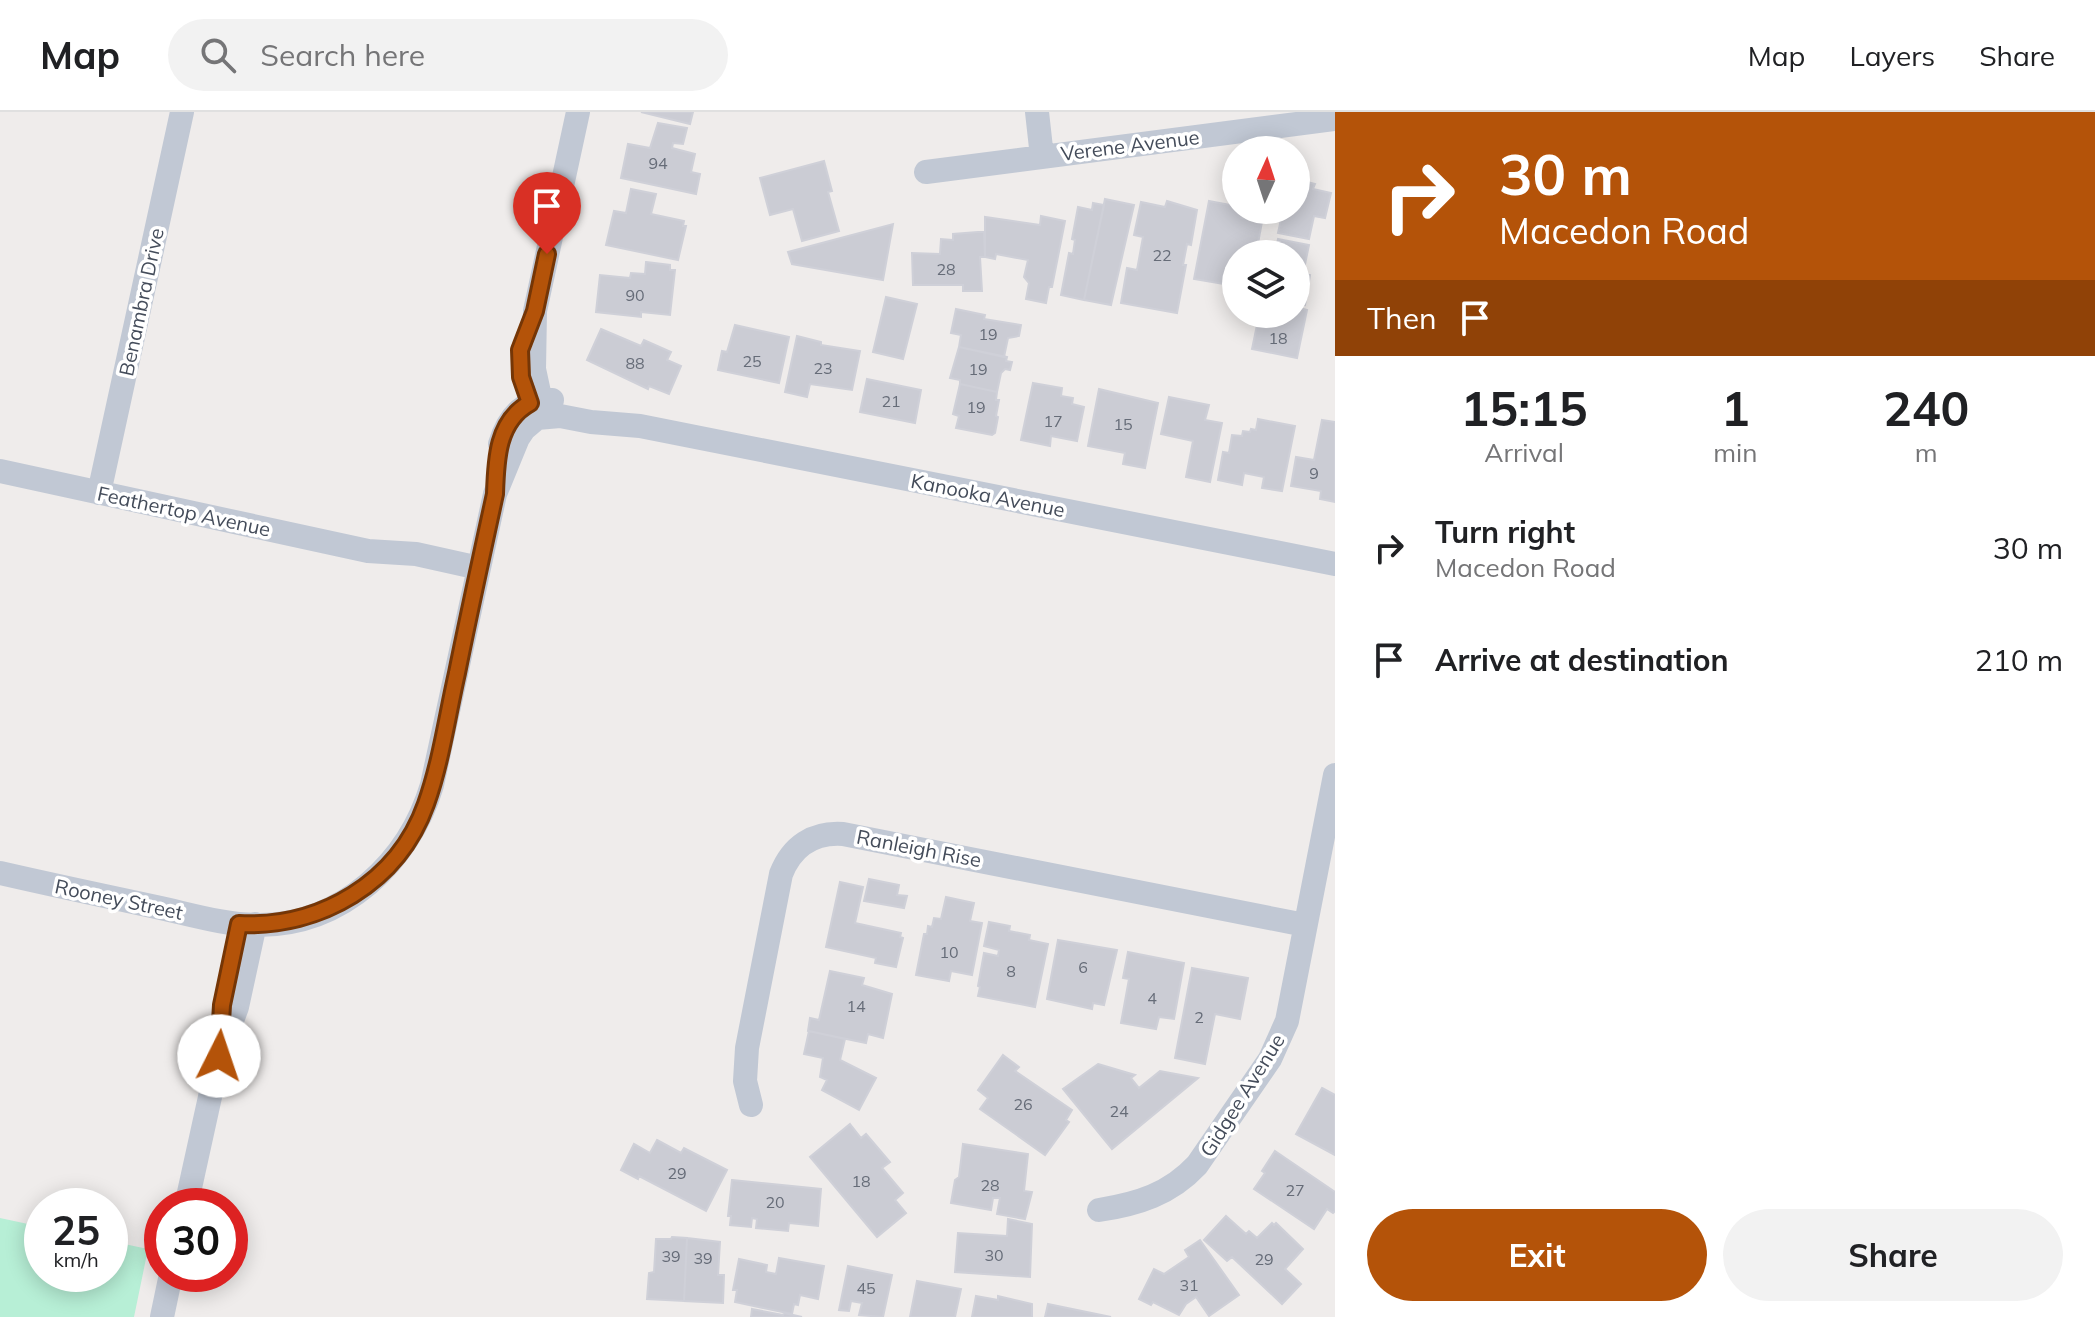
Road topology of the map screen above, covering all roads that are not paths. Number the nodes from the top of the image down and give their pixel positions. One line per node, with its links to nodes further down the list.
1 (182, 112): 9 (street, Benambra Drive)
2 (578, 112): 7 (street)
3 (1037, 112): 5 (street)
4 (1335, 119): 5 (street, Verene Avenue)
5 (1042, 157): 6 (street, Verene Avenue)
6 (926, 172)
7 (535, 406): 10 (street, Kanooka Avenue); 11 (street, Rooney Street)
8 (0, 471): 9 (street, Feathertop Avenue)
9 (99, 493): 11 (street, Feathertop Avenue)
10 (1335, 564)
11 (478, 576): 14 (street, Rooney Street)
12 (1335, 775): 15 (street, Gidgee Avenue)
13 (0, 873): 14 (street, Rooney Street)
14 (247, 924): 17 (street)
15 (1305, 925): 16 (street, Ranleigh Rise); 18 (street, Gidgee Avenue)
16 (751, 1105)
17 (190, 1188)
18 (1099, 1210)
19 (167, 1292): 20 (street)
20 (162, 1317)

